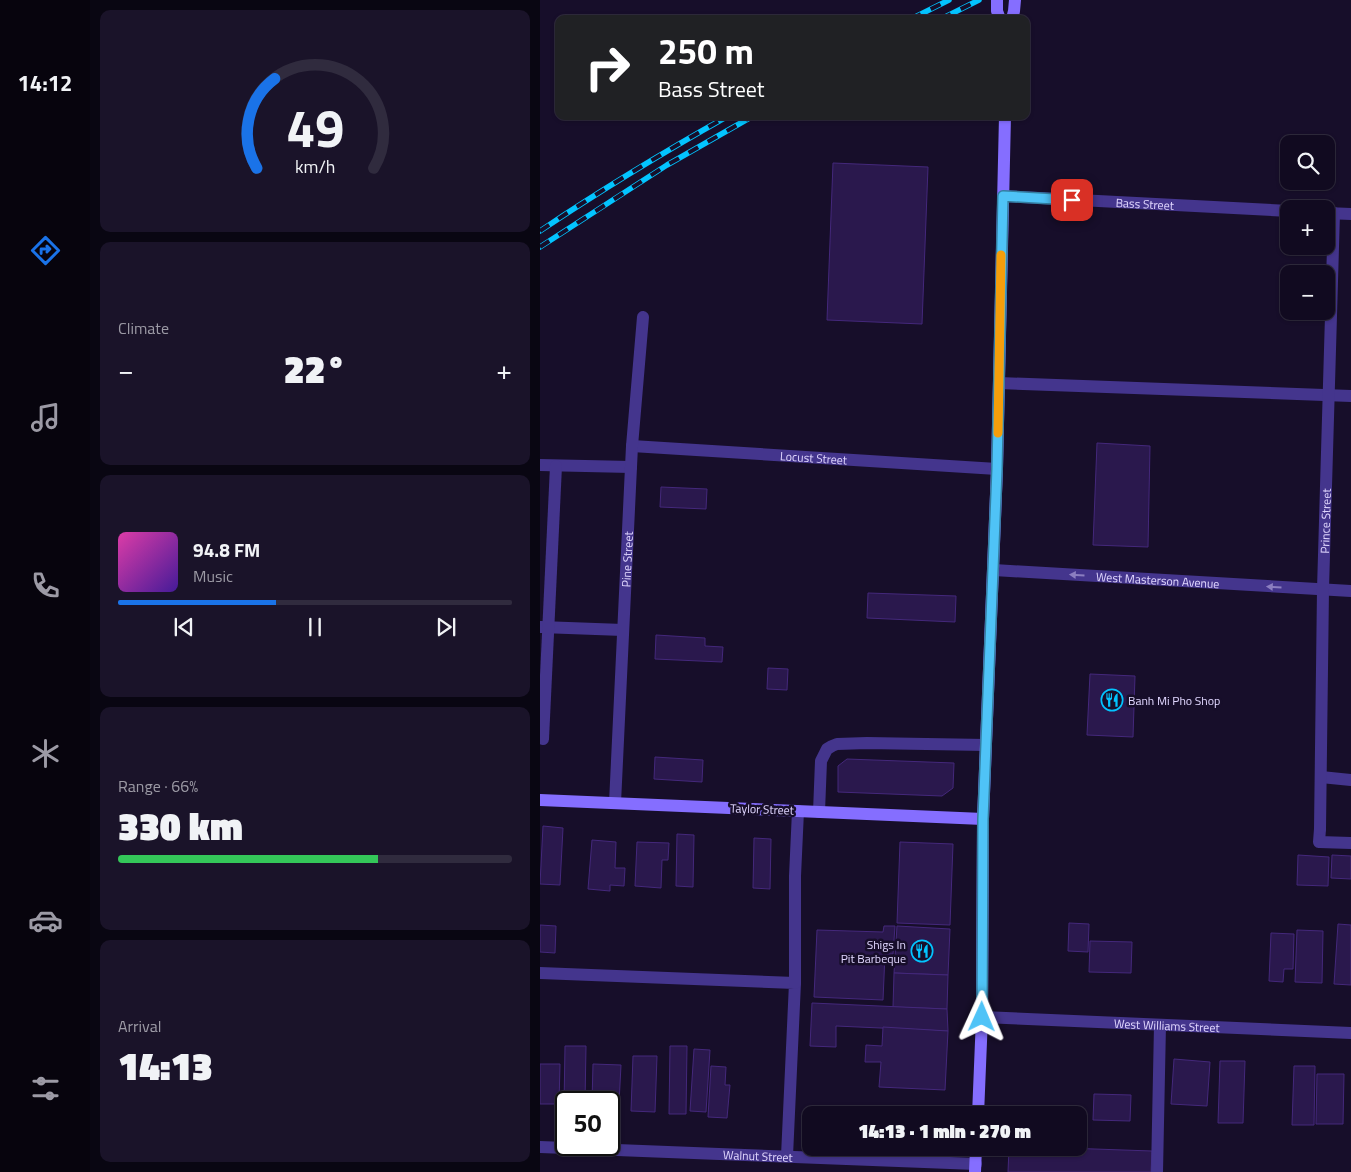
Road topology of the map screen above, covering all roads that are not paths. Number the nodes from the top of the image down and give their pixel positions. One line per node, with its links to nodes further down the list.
1 (997, 0): 3 (main road)
2 (1015, 0): 4 (main road)
3 (998, 15)
4 (1013, 15)
5 (1005, 120): 6 (main road)
6 (1003, 196): 7 (street, Bass Street); 12 (main road)
7 (1280, 211)
8 (1335, 213): 9 (street)
9 (1351, 214)
10 (1330, 255): 13 (street, Prince Street)
11 (643, 317): 15 (street, Pine Street)
12 (999, 383): 13 (street); 19 (main road)
13 (1328, 394): 14 (street); 21 (street, Prince Street)
14 (1351, 396)
15 (632, 446): 18 (street, Pine Street); 19 (street, Locust Street)
16 (540, 465): 17 (street)
17 (556, 466): 18 (street); 23 (street)
18 (631, 467): 24 (street, Pine Street)
19 (997, 469): 20 (main road)
20 (994, 570): 21 (street, West Masterson Avenue, one-way to 20); 26 (main road)
21 (1322, 589): 22 (street, West Masterson Avenue); 27 (street, Prince Street)
22 (1351, 591)
23 (544, 627): 24 (street); 25 (street)
24 (623, 630): 30 (street, Pine Street)
25 (542, 739)
26 (986, 745): 32 (street); 33 (main road)
27 (1321, 777): 28 (street); 34 (street, Prince Street)
28 (1351, 780)
29 (540, 800): 30 (main road, Taylor Street)
30 (615, 803): 31 (main road, Taylor Street)
31 (798, 811): 32 (main road, Taylor Street); 36 (street)
32 (819, 812): 33 (main road, Taylor Street)
33 (983, 819): 37 (main road)
34 (1351, 843)
35 (540, 973): 36 (street)
36 (795, 983): 42 (street)
37 (982, 1017): 38 (street, West Williams Street); 40 (main road)
38 (1160, 1025): 39 (street, West Williams Street); 44 (street)
39 (1351, 1033)
40 (978, 1106)
41 (540, 1147): 42 (street, Walnut Street)
42 (787, 1156): 43 (street, Walnut Street)
43 (976, 1168)
44 (1157, 1172)

